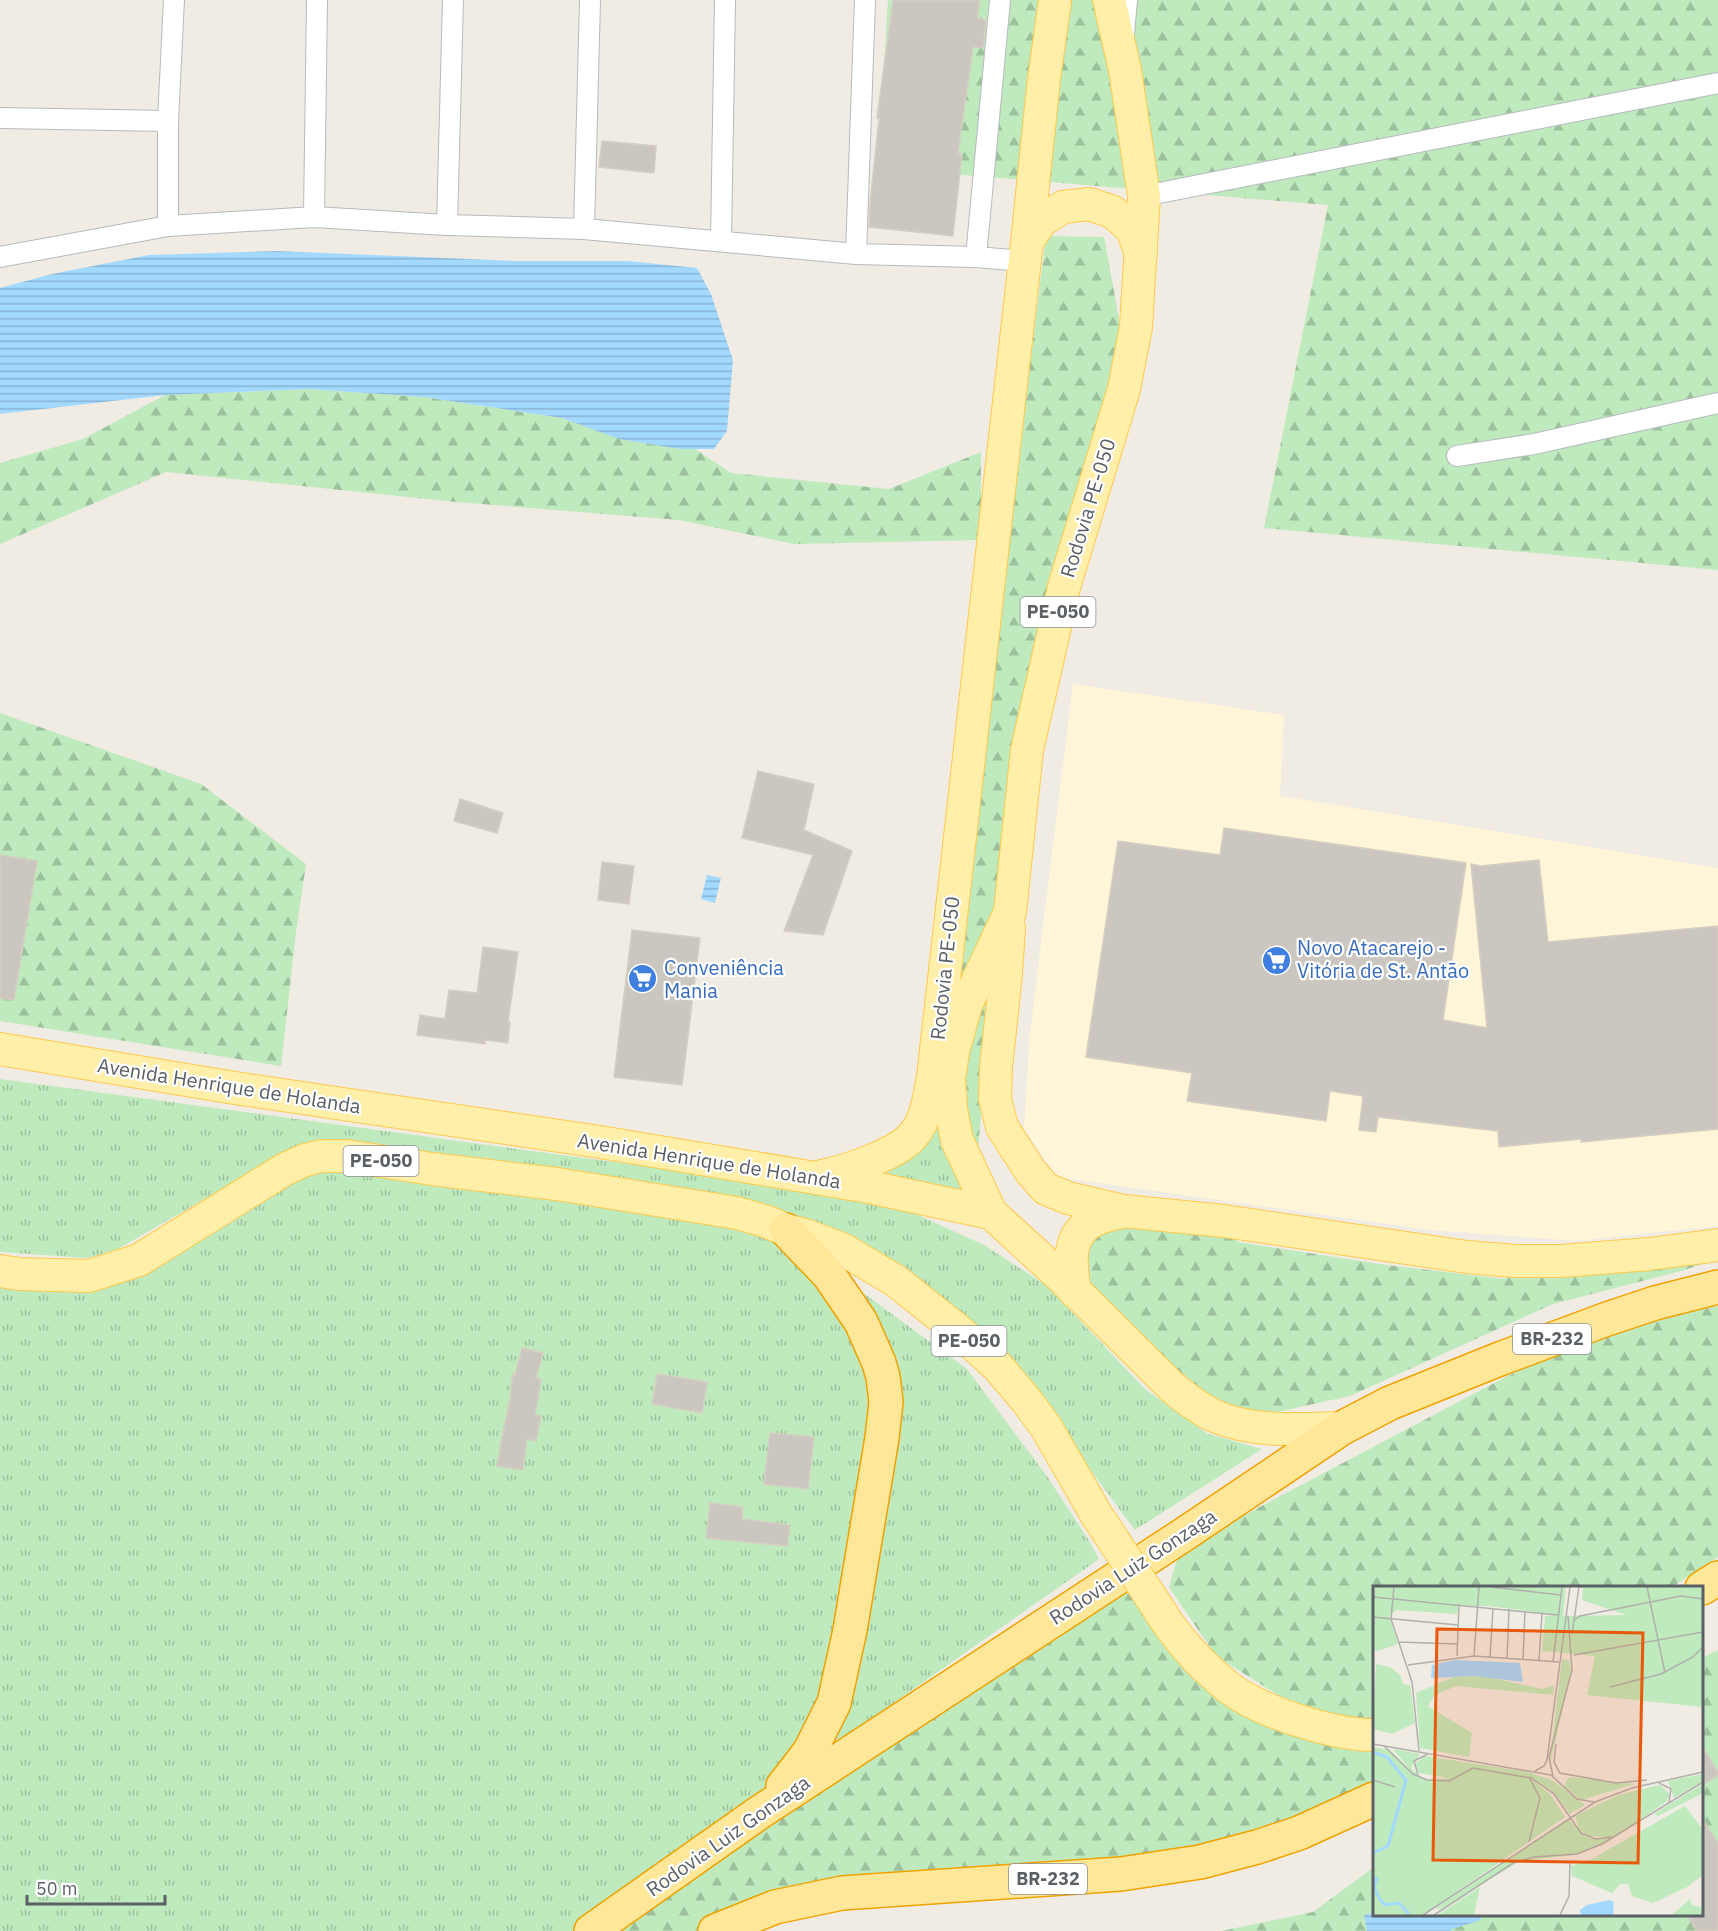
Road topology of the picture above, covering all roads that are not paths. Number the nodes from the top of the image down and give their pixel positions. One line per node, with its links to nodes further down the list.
1 (174, 0): 14 (street)
2 (317, 0): 16 (street)
3 (453, 0): 17 (street)
4 (591, 0): 19 (street)
5 (725, 0): 20 (street)
6 (866, 0): 22 (street)
7 (1000, 0): 25 (street)
8 (1055, 0): 21 (main road, Rodovia PE-050)
9 (1109, 0): 11 (main road, Rodovia PE-050 / PE-050)
10 (1127, 0): 11 (street)
11 (1121, 53): 15 (main road, Rodovia PE-050 / PE-050)
12 (1718, 83): 15 (street)
13 (0, 118): 14 (street)
14 (168, 121): 18 (street)
15 (1144, 196): 23 (main road, Rodovia PE-050 / PE-050)
16 (314, 217): 17 (street); 18 (street)
17 (447, 225): 19 (street)
18 (168, 226): 24 (street)
19 (584, 230): 20 (street)
20 (721, 241): 22 (street)
21 (1026, 251): 23 (main road); 25 (street); 30 (main road, Rodovia PE-050)
22 (856, 254): 25 (street)
23 (1141, 254): 28 (main road, Rodovia PE-050 / PE-050)
24 (0, 257)
25 (976, 257)
26 (1718, 403): 27 (street)
27 (1457, 456)
28 (1010, 912): 31 (main road); 32 (main road, Rodovia PE-050 / PE-050)
29 (0, 1049): 30 (main road, Avenida Henrique de Holanda)
30 (809, 1178): 32 (main road, Avenida Henrique de Holanda)
31 (1124, 1211): 34 (main road); 37 (main road)
32 (991, 1213): 37 (main road, PE-050)
33 (786, 1230): 35 (main road, PE-050); 41 (main road, PE-050, bridge); 43 (highway)
34 (1718, 1245)
35 (0, 1271)
36 (1718, 1287): 38 (highway, Rodovia Luiz Gonzaga / BR-232)
37 (1075, 1292): 38 (main road, PE-050)
38 (1342, 1428): 43 (highway, Rodovia Luiz Gonzaga / BR-232)
39 (1718, 1578): 40 (highway)
40 (1703, 1587)
41 (1373, 1735)
42 (1373, 1799): 45 (highway, BR-232)
43 (760, 1812): 44 (highway, Rodovia Luiz Gonzaga / BR-232)
44 (591, 1931)
45 (715, 1931)

